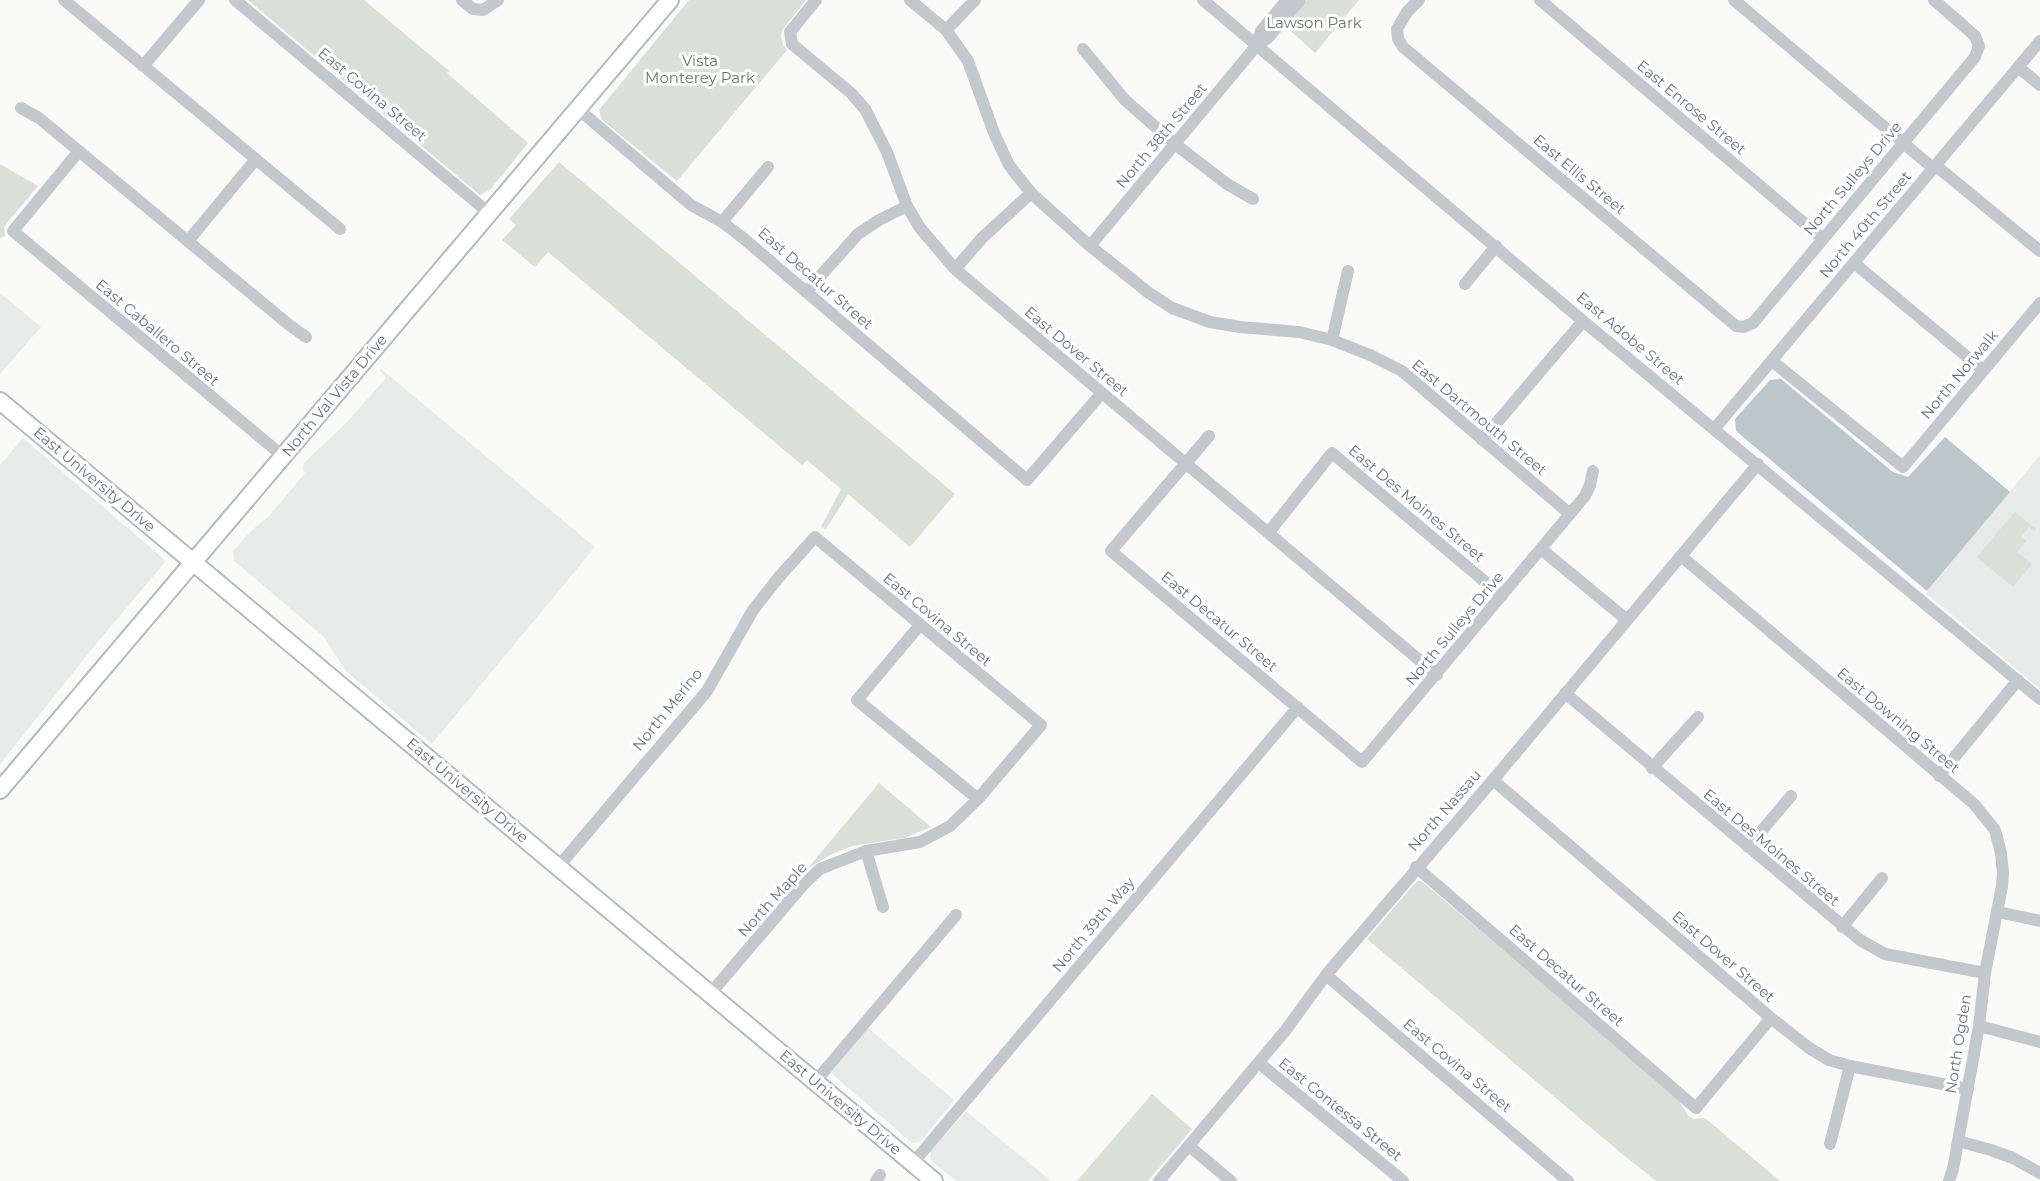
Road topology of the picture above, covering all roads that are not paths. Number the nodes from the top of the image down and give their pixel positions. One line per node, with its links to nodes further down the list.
1 (64, 0): 20 (street)
2 (199, 0): 20 (street)
3 (235, 0): 34 (street, East Covina Street)
4 (462, 0): 5 (street)
5 (498, 0)
6 (670, 0): 24 (main road, North Val Vista Drive)
7 (816, 0): 33 (street, East Dover Street)
8 (910, 0): 16 (street, East Dartmouth Street)
9 (975, 0): 16 (street)
10 (1203, 0): 18 (street, East Adobe Street)
11 (1419, 0): 49 (street, East Ellis Street)
12 (1540, 0): 37 (street, East Enrose Street)
13 (1734, 0): 25 (street)
14 (1934, 0): 25 (street, North Sulleys Drive)
15 (1292, 2): 18 (street, North 38th Street)
16 (946, 30): 31 (street, East Dartmouth Street)
17 (2040, 41): 21 (street, North 40th Street)
18 (1257, 45): 26 (street, North 38th Street); 40 (street, East Adobe Street)
19 (1083, 49): 26 (street)
20 (143, 66): 28 (street)
21 (2018, 67): 22 (street); 30 (street, North 40th Street)
22 (2040, 85)
23 (21, 108): 27 (street)
24 (578, 109): 34 (main road, North Val Vista Drive); 35 (street, East Decatur Street)
25 (1903, 142): 30 (street); 37 (street, North Sulleys Drive)
26 (1175, 144): 32 (street); 39 (street, North 38th Street)
27 (79, 151): 38 (street); 59 (street, East Caballero Street)
28 (256, 159): 36 (street); 38 (street)
29 (768, 167): 35 (street)
30 (1934, 167): 41 (street); 42 (street, North 40th Street)
31 (1031, 193): 39 (street, East Dartmouth Street); 43 (street)
32 (1253, 198)
33 (908, 206): 43 (street, East Dover Street); 46 (street)
34 (489, 213): 59 (main road, North Val Vista Drive)
35 (722, 222): 46 (street, East Decatur Street)
36 (340, 229)
37 (1823, 239): 49 (street, North Sulleys Drive)
38 (188, 241): 50 (street)
39 (1090, 246): 51 (street, East Dartmouth Street)
40 (1496, 246): 45 (street); 48 (street, East Adobe Street)
41 (2040, 251)
42 (1854, 263): 52 (street, North 40th Street); 53 (street)
43 (955, 269): 54 (street, East Dover Street)
44 (1348, 271): 51 (street)
45 (1465, 284)
46 (806, 292): 54 (street, East Decatur Street)
47 (2040, 303): 53 (street, North Norwalk)
48 (1583, 321): 56 (street, East Adobe Street); 58 (street)
49 (1744, 327)
50 (306, 337)
51 (1332, 340): 58 (street, East Dartmouth Street)
52 (1772, 361): 53 (street, North Norwalk); 56 (street, North 40th Street)
53 (1983, 370)
54 (1101, 394): 60 (street, East Dover Street)
55 (0, 401): 68 (main road, East University Drive)
56 (1715, 428): 61 (street, East Adobe Street)
57 (1209, 436): 60 (street)
58 (1482, 440): 63 (street, East Dartmouth Street)
59 (284, 457): 68 (main road, North Val Vista Drive)
60 (1185, 463): 64 (street, East Dover Street); 76 (street, East Decatur Street)
61 (1758, 464): 67 (street, North Nassau); 73 (street, East Adobe Street)
62 (1593, 471): 63 (street, North Sulleys Drive)
63 (1570, 514): 66 (street, North Sulleys Drive)
64 (1269, 532): 69 (street, East Des Moines Street); 72 (street, East Dover Street)
65 (815, 537): 71 (street, East Covina Street); 88 (street, North Merino)
66 (1541, 549): 69 (street, North Sulleys Drive); 70 (street)
67 (1681, 556): 70 (street, North Nassau); 81 (street, East Downing Street)
68 (194, 563): 83 (main road, North Val Vista Drive); 88 (main road, East University Drive)
69 (1502, 596): 72 (street, North Sulleys Drive)
70 (1627, 620): 74 (street, North Nassau)
71 (920, 625): 78 (street, East Covina Street); 85 (street)
72 (1437, 675): 79 (street, North Sulleys Drive)
73 (2018, 680): 75 (street, East Adobe Street); 81 (street)
74 (1565, 693): 80 (street, East Des Moines Street); 82 (street, North Nassau)
75 (2040, 699)
76 (1298, 707): 79 (street, East Decatur Street); 109 (street, North 39th Way)
77 (1698, 717): 80 (street)
78 (1041, 725): 85 (street, North Maple)
79 (1362, 762)
80 (1652, 768): 86 (street, East Des Moines Street)
81 (1939, 776): 92 (street, East Downing Street)
82 (1493, 780): 89 (street, North Nassau); 99 (street, East Dover Street)
83 (0, 790)
84 (1791, 796): 86 (street)
85 (978, 799): 87 (street, North Maple)
86 (1749, 847): 95 (street, East Des Moines Street)
87 (866, 851): 91 (street); 98 (street, North Maple)
88 (558, 867): 98 (main road, East University Drive)
89 (1416, 867): 97 (street, North Nassau); 99 (street, East Decatur Street)
90 (1882, 878): 95 (street)
91 (883, 908)
92 (1998, 912): 94 (street); 96 (street, North Ogden)
93 (956, 915): 104 (street)
94 (2040, 921)
95 (1842, 927): 96 (street, East Des Moines Street)
96 (1985, 973): 100 (street, North Ogden)
97 (1326, 975): 102 (street, North Nassau); 115 (street, East Covina Street)
98 (710, 994): 104 (main road, East University Drive)
99 (1771, 1018): 103 (street, East Dover Street)
100 (1979, 1026): 101 (street); 105 (street, North Ogden)
101 (2040, 1042)
102 (1258, 1063): 108 (street, North Nassau); 114 (street, East Contessa Street)
103 (1850, 1066): 105 (street, East Dover Street); 107 (street)
104 (815, 1082): 109 (main road, East University Drive)
105 (1968, 1089): 106 (street, North Ogden)
106 (1958, 1141): 110 (street); 116 (street, North Ogden)
107 (1830, 1144)
108 (1189, 1146): 112 (street, North Nassau); 113 (street)
109 (913, 1163): 111 (main road, East University Drive)
110 (2040, 1173)
111 (934, 1181)
112 (1160, 1181)
113 (1231, 1181)
114 (1403, 1181)
115 (1568, 1181)
116 (1948, 1181)

